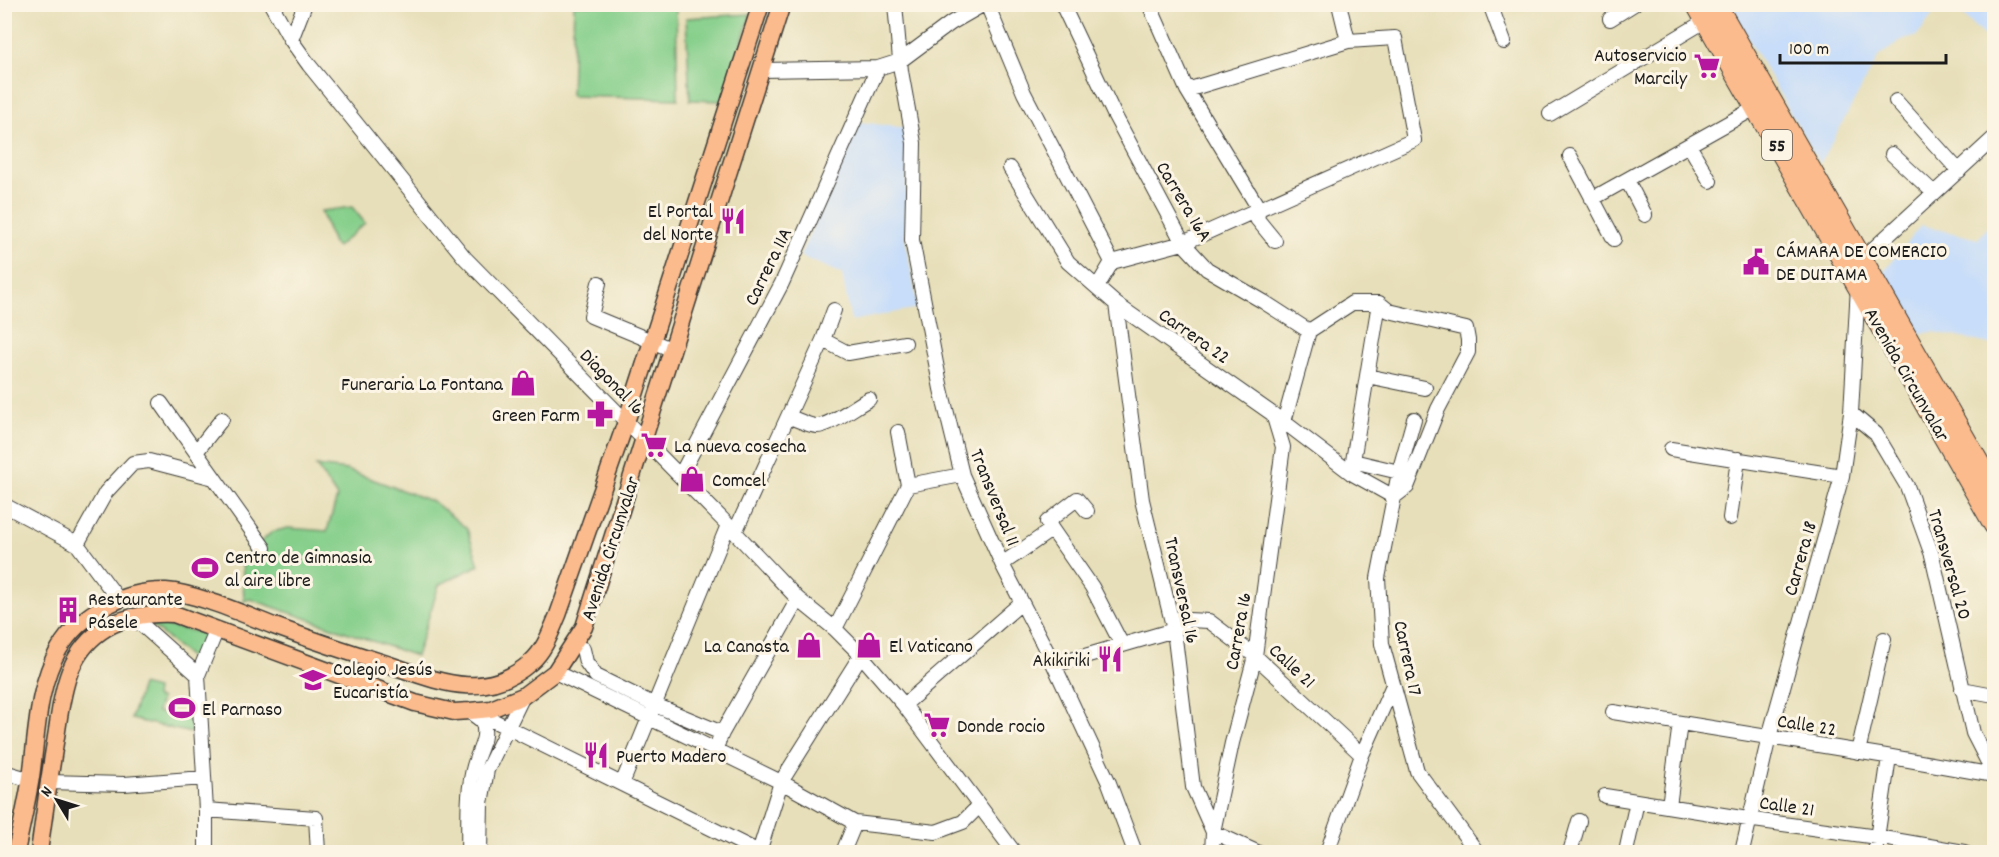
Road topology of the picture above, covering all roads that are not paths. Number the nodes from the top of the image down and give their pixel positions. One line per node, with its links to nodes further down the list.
1 (271, 4): 14 (street, Diagonal 16)
2 (306, 4): 14 (street)
3 (762, 4): 49 (main road, Avenida Circunvalar)
4 (782, 4): 19 (main road, Avenida Circunvalar)
5 (895, 4): 17 (street, Transversal 11)
6 (986, 4): 17 (street); 40 (street)
7 (1062, 4): 39 (street, Carrera 16A)
8 (1149, 4): 20 (street)
9 (1339, 4): 15 (street)
10 (1490, 4): 16 (street)
11 (1634, 4): 13 (street)
12 (1705, 10): 22 (highway, Avenida Circunvalar / 55); 23 (street); 36 (highway, Avenida Circunvalar / 55)
13 (1610, 19)
14 (291, 40): 61 (street, Diagonal 16)
15 (1348, 41): 20 (street); 34 (street)
16 (1504, 42)
17 (900, 61): 18 (street); 69 (street, Transversal 11)
18 (878, 68): 19 (street); 70 (street, Carrera 11A)
19 (762, 70): 51 (main road, Avenida Circunvalar)
20 (1187, 90): 34 (street)
21 (1896, 101): 29 (street)
22 (1755, 108): 25 (street); 36 (highway, Avenida Circunvalar / 55)
23 (1550, 114)
24 (1995, 138): 29 (street)
25 (1689, 145): 30 (street); 31 (street)
26 (1892, 154): 32 (street)
27 (1570, 156): 33 (street)
28 (1010, 168): 43 (street, Carrera 22)
29 (1959, 171): 32 (street)
30 (1627, 180): 33 (street); 35 (street)
31 (1710, 181)
32 (1934, 193): 41 (street)
33 (1592, 199): 37 (street)
34 (1259, 209): 38 (street); 39 (street)
35 (1645, 215)
36 (1828, 217): 41 (highway, Avenida Circunvalar / 55)
37 (1614, 239)
38 (1275, 241)
39 (1182, 243): 40 (street); 47 (street, Carrera 16A)
40 (1112, 262): 43 (street)
41 (1860, 274): 56 (street, Carrera 18); 74 (highway, Avenida Circunvalar / 55); 79 (highway, Avenida Circunvalar / 55)
42 (599, 283): 49 (street)
43 (1097, 287): 45 (street, Carrera 22)
44 (1379, 303): 47 (street); 52 (street); 75 (street)
45 (1116, 304): 58 (street, Carrera 22); 92 (street, Transversal 16)
46 (834, 310): 48 (street)
47 (1309, 331): 58 (street)
48 (824, 340): 50 (street); 57 (street)
49 (652, 341): 51 (street); 61 (main road, Avenida Circunvalar)
50 (905, 344)
51 (674, 350): 63 (main road, Avenida Circunvalar)
52 (1367, 376): 53 (street); 67 (street)
53 (1425, 388)
54 (869, 399): 57 (street)
55 (161, 403): 65 (street)
56 (1851, 413): 71 (street, Carrera 18); 102 (street, Transversal 20)
57 (789, 417): 80 (street)
58 (1278, 418): 67 (street, Carrera 22); 97 (street, Carrera 16)
59 (222, 419): 65 (street)
60 (1414, 419): 68 (street, Carrera 17)
61 (626, 422): 63 (street, Diagonal 16); 88 (main road, Avenida Circunvalar)
62 (898, 432): 73 (street)
63 (644, 441): 70 (street, Diagonal 16); 99 (main road, Avenida Circunvalar)
64 (1671, 449): 66 (street)
65 (196, 452): 72 (street)
66 (1738, 459): 71 (street); 78 (street)
67 (1352, 467): 68 (street); 75 (street, Carrera 22)
68 (1399, 472): 75 (street, Carrera 17)
69 (962, 475): 73 (street); 84 (street, Transversal 11)
70 (680, 476): 80 (street, Diagonal 16)
71 (1842, 476): 112 (street, Carrera 18)
72 (214, 478): 82 (street); 83 (street)
73 (908, 484): 91 (street)
74 (1995, 489)
75 (1394, 497): 101 (street, Carrera 17)
76 (4, 505): 82 (street)
77 (1087, 512): 81 (street)
78 (1730, 518)
79 (1995, 525)
80 (731, 528): 86 (street, Diagonal 16); 107 (street)
81 (1051, 530): 84 (street); 94 (street)
82 (77, 544): 85 (street)
83 (264, 548)
84 (1002, 564): 87 (street, Transversal 11)
85 (118, 599): 88 (main road, Avenida Circunvalar); 120 (main road, Avenida Circunvalar)
86 (798, 599): 91 (street, Diagonal 16); 111 (street)
87 (1021, 603): 98 (street, Transversal 11); 105 (street)
88 (223, 608): 90 (main road)
89 (132, 616): 90 (main road, Avenida Circunvalar); 100 (street); 121 (main road, Avenida Circunvalar)
90 (217, 628): 100 (street); 106 (main road, Avenida Circunvalar)
91 (835, 629): 96 (street, Diagonal 16)
92 (1174, 630): 94 (street, Calle 21); 97 (street, Calle 21); 133 (street, Transversal 16)
93 (1884, 639): 114 (street)
94 (1122, 645): 98 (street, Calle 21)
95 (583, 649): 107 (street)
96 (861, 655): 105 (street, Diagonal 16); 122 (street)
97 (1255, 656): 115 (street, Calle 21); 133 (street, Carrera 16)
98 (1054, 665): 144 (street, Transversal 11)
99 (555, 672): 104 (main road, Avenida Circunvalar); 107 (street)
100 (198, 675): 119 (street)
101 (1393, 685): 115 (street); 148 (street, Carrera 17)
102 (1962, 689): 103 (street); 118 (street, Transversal 20)
103 (1995, 695)
104 (523, 696): 106 (main road, Avenida Circunvalar); 110 (street)
105 (904, 705): 127 (street, Diagonal 16)
106 (472, 711): 110 (street); 124 (street)
107 (652, 712): 111 (street); 113 (street); 123 (street)
108 (1612, 712): 109 (street, Calle 22)
109 (1680, 723): 112 (street, Calle 22); 128 (street)
110 (507, 728): 123 (street); 124 (street)
111 (722, 733): 113 (street)
112 (1769, 737): 114 (street, Calle 22); 130 (street, Carrera 18)
113 (715, 750): 122 (street)
114 (1858, 752): 116 (street, Calle 22)
115 (1362, 755): 147 (street)
116 (1889, 756): 118 (street, Calle 22); 134 (street)
117 (4, 772): 120 (street)
118 (1995, 775)
119 (204, 778): 121 (street); 129 (street)
120 (31, 780): 135 (main road, Avenida Circunvalar)
121 (48, 782): 136 (main road, Avenida Circunvalar)
122 (781, 782): 132 (street); 141 (street)
123 (622, 784): 141 (street)
124 (477, 786): 139 (street); 140 (street)
125 (1605, 796): 126 (street, Calle 21)
126 (1637, 801): 128 (street, Calle 21); 150 (street)
127 (979, 806): 132 (street); 143 (street, Diagonal 16)
128 (1669, 806): 130 (street, Calle 21)
129 (206, 810): 137 (street); 138 (street)
130 (1750, 820): 134 (street, Calle 21); 151 (street, Carrera 18)
131 (1579, 821): 149 (street)
132 (855, 823): 142 (street)
133 (1213, 832): 145 (street, Carrera 16); 146 (street)
134 (1877, 837): 152 (street); 153 (street, Calle 21)
135 (16, 852)
136 (39, 852)
137 (206, 852)
138 (318, 852)
139 (468, 852)
140 (480, 852)
141 (759, 852)
142 (843, 852)
143 (1014, 852)
144 (1135, 852)
145 (1212, 852)
146 (1257, 852)
147 (1327, 852)
148 (1476, 852)
149 (1570, 852)
150 (1626, 852)
151 (1742, 852)
152 (1875, 852)
153 (1964, 852)

